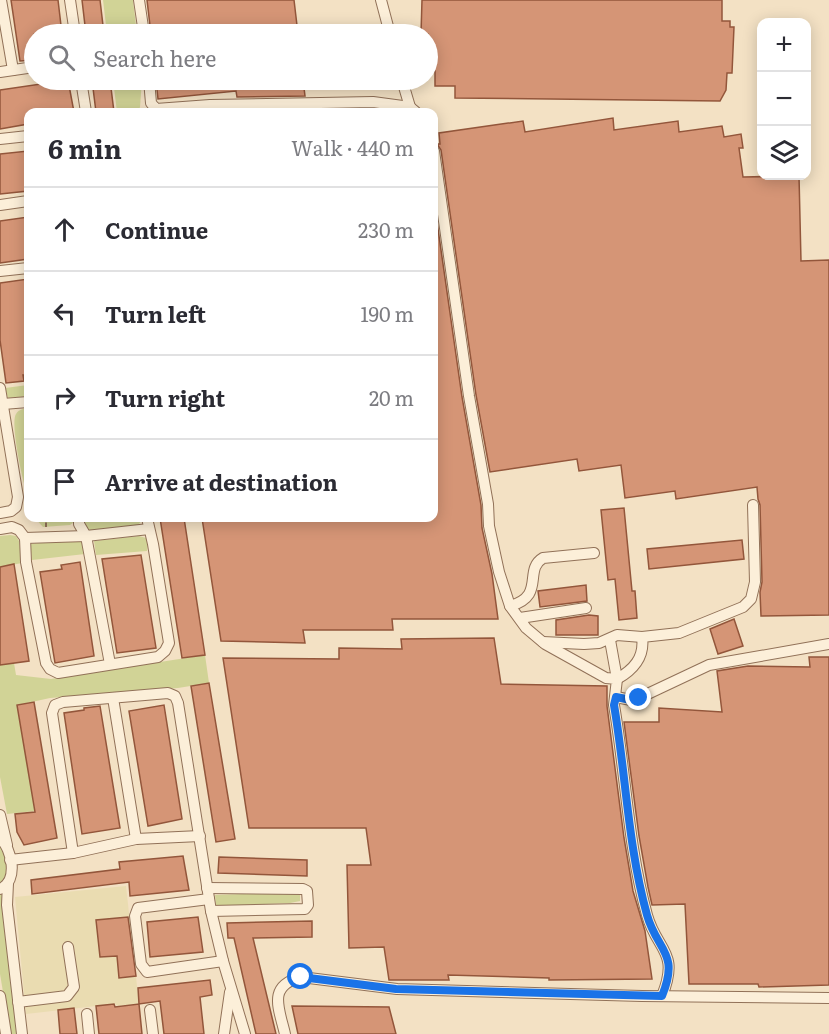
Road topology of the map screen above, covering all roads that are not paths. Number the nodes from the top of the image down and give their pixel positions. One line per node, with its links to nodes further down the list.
1 (1, 0): 9 (street)
2 (70, 0): 5 (street)
3 (140, 0): 6 (street)
4 (381, 0): 7 (street)
5 (74, 24)
6 (143, 24)
7 (387, 24)
8 (24, 68): 9 (street)
9 (13, 70): 10 (street)
10 (0, 72)
11 (83, 90): 14 (street)
12 (150, 90): 15 (street)
13 (406, 90): 18 (street)
14 (85, 108)
15 (155, 108)
16 (170, 108): 17 (street)
17 (403, 108)
18 (412, 108)
19 (24, 136): 20 (street)
20 (0, 139)
21 (438, 179): 37 (street)
22 (24, 202): 23 (street)
23 (0, 206)
24 (24, 268): 25 (street)
25 (0, 271)
26 (0, 388): 28 (street)
27 (24, 402): 28 (street)
28 (3, 404): 30 (street)
29 (753, 505): 40 (street)
30 (0, 513)
31 (79, 522): 34 (street)
32 (148, 523): 34 (street); 44 (street)
33 (0, 530): 35 (street)
34 (86, 536): 35 (street); 44 (street)
35 (25, 538): 44 (street)
36 (594, 553): 37 (street)
37 (510, 606): 39 (street)
38 (586, 608): 39 (street)
39 (520, 618): 42 (street)
40 (642, 638): 41 (street); 45 (street)
41 (610, 640): 42 (street); 45 (street)
42 (542, 642): 45 (street)
43 (829, 644): 46 (street)
44 (110, 664)
45 (617, 679): 46 (street)
46 (616, 697): 62 (street)
47 (113, 698): 49 (street); 50 (street); 52 (street)
48 (0, 815): 51 (street)
49 (200, 836): 50 (street); 55 (street)
50 (136, 839): 52 (street)
51 (3, 841): 53 (street)
52 (74, 853): 53 (street)
53 (10, 860): 54 (street)
54 (4, 886): 64 (street)
55 (207, 888): 56 (street); 57 (street)
56 (209, 899): 57 (street); 59 (street)
57 (211, 911): 59 (street)
58 (68, 947): 64 (street)
59 (223, 962): 60 (street)
60 (231, 986): 71 (street); 72 (street)
61 (0, 996): 67 (street)
62 (662, 996): 63 (street); 73 (street)
63 (829, 998)
64 (18, 1002): 68 (street)
65 (150, 1010): 70 (street)
66 (87, 1014): 69 (street)
67 (6, 1034)
68 (21, 1034)
69 (89, 1034)
70 (153, 1034)
71 (224, 1034)
72 (245, 1034)
73 (285, 1034)

